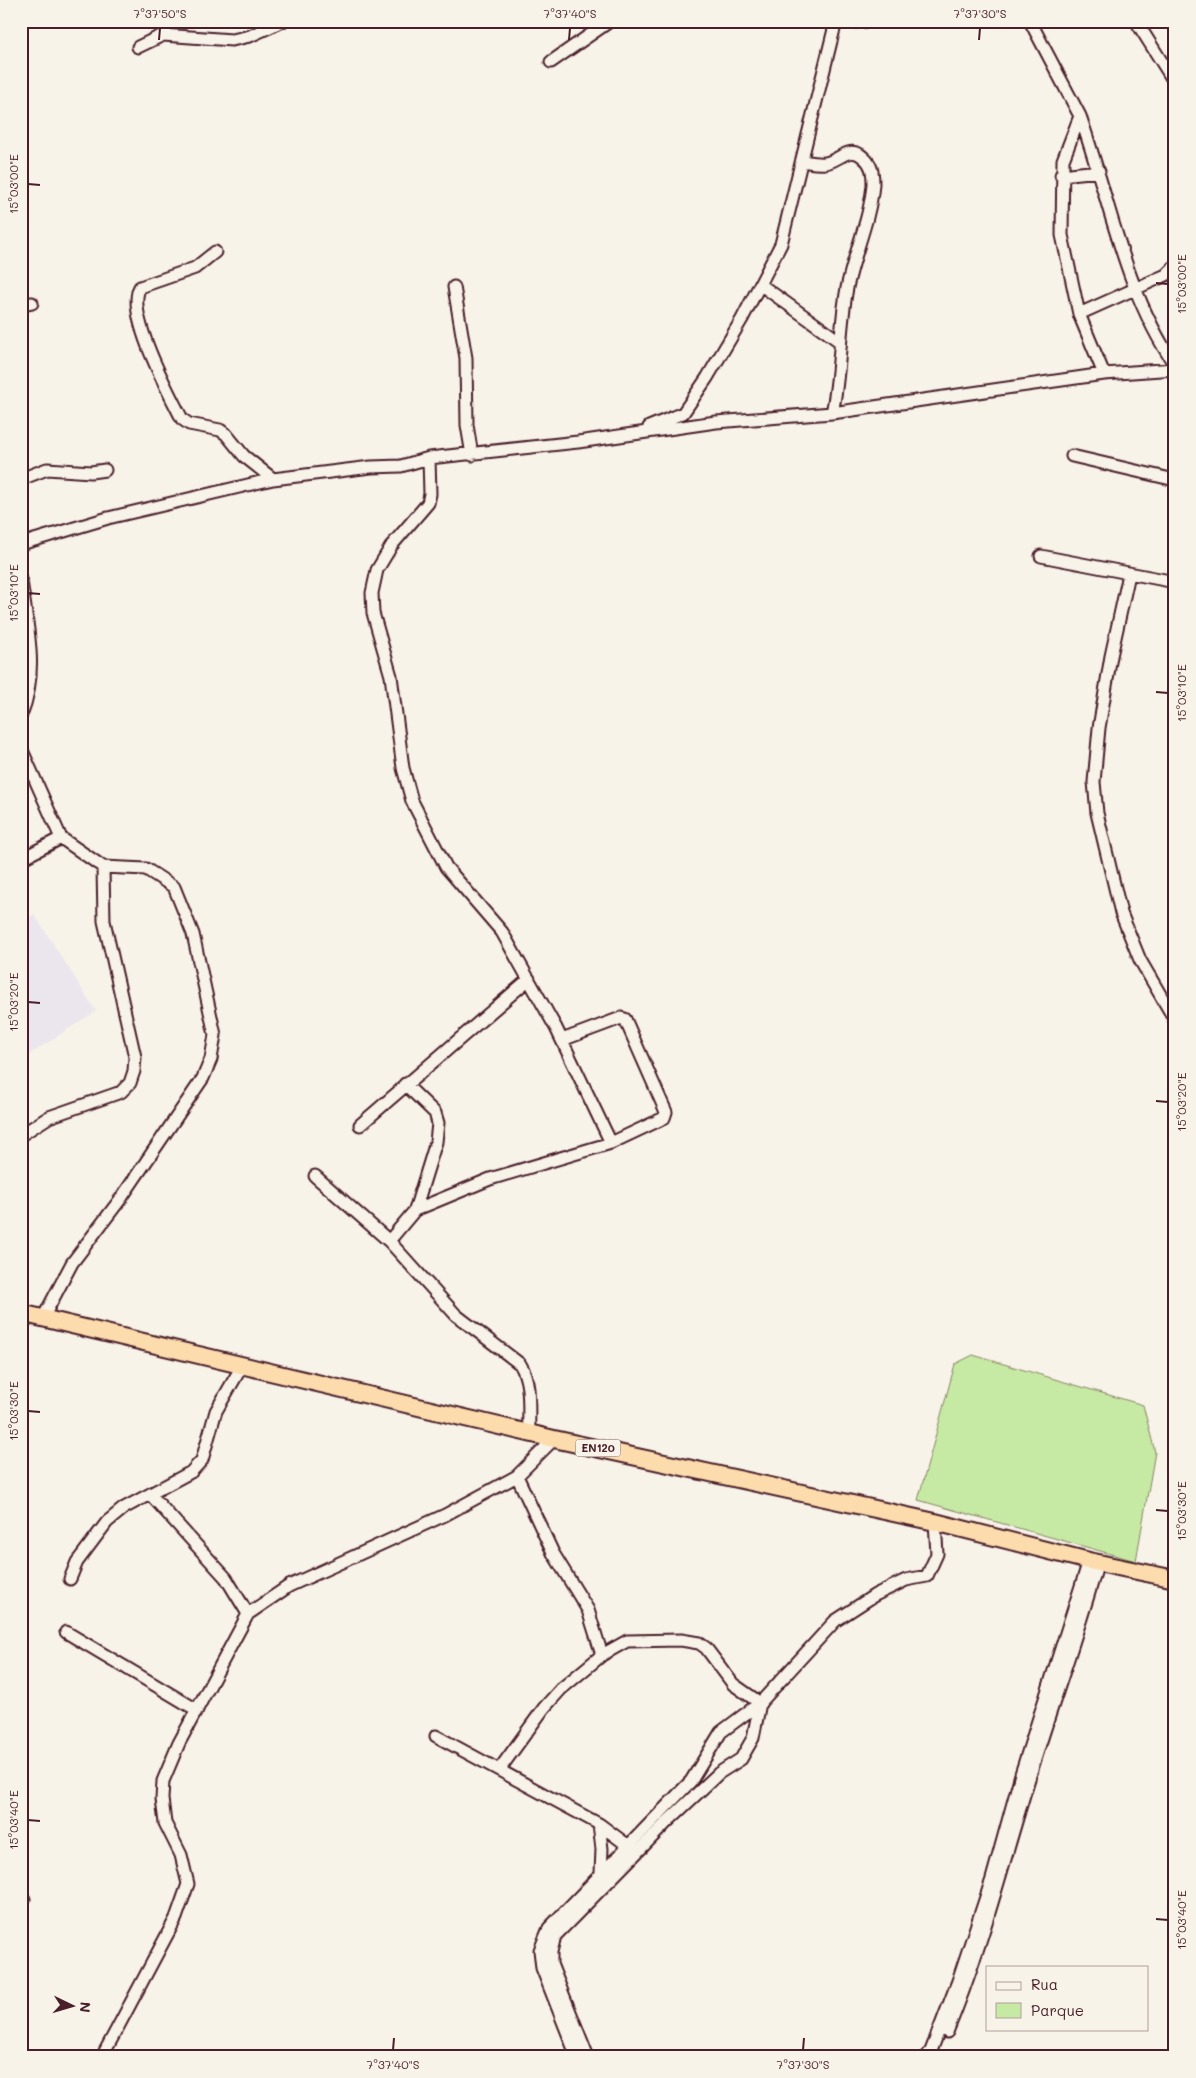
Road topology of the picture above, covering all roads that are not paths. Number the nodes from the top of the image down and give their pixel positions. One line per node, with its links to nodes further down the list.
1 (283, 21): 7 (street)
2 (610, 21): 8 (street)
3 (869, 21): 6 (street)
4 (1030, 21): 10 (street)
5 (1136, 21): 9 (street)
6 (835, 22): 11 (street)
7 (138, 47)
8 (551, 62)
9 (1175, 83)
10 (1080, 116): 12 (street); 13 (street)
11 (802, 161): 16 (street); 20 (street)
12 (1099, 171): 13 (street); 18 (street)
13 (1061, 174): 19 (street)
14 (215, 252): 31 (street)
15 (1175, 266): 18 (street)
16 (761, 285): 20 (street); 25 (street)
17 (454, 287): 26 (street)
18 (1135, 288): 19 (street); 21 (street)
19 (1079, 314): 23 (street)
20 (840, 340): 24 (street)
21 (1175, 365)
22 (1175, 369): 23 (street)
23 (1104, 374): 24 (street)
24 (832, 413): 25 (street)
25 (630, 433): 26 (street)
26 (472, 455): 28 (street)
27 (1072, 456): 32 (street)
28 (430, 458): 31 (street); 43 (street)
29 (105, 470): 30 (street)
30 (21, 479)
31 (273, 479): 33 (street)
32 (1175, 480)
33 (21, 544)
34 (1041, 556): 35 (street)
35 (1129, 574): 37 (street); 44 (street)
36 (21, 580): 38 (street)
37 (1175, 582)
38 (21, 715)
39 (21, 748): 40 (street)
40 (61, 838): 41 (street); 42 (street)
41 (21, 859)
42 (103, 866): 48 (street); 54 (street)
43 (529, 978): 45 (street); 46 (street)
44 (1175, 1020)
45 (562, 1040): 49 (street); 49 (street)
46 (405, 1084): 47 (street); 51 (street)
47 (360, 1125)
48 (21, 1135)
49 (612, 1143): 51 (street)
50 (315, 1176): 52 (street)
51 (415, 1210): 52 (street)
52 (389, 1241): 56 (street)
53 (21, 1313): 54 (highway, EN120)
54 (43, 1318): 55 (highway, EN120)
55 (242, 1366): 56 (highway, EN120); 59 (street)
56 (529, 1432): 57 (highway, EN120)
57 (554, 1439): 58 (street); 60 (highway, EN120)
58 (517, 1476): 64 (street); 66 (street)
59 (150, 1494): 62 (street); 64 (street)
60 (935, 1522): 61 (highway, EN120); 67 (street)
61 (1093, 1561): 63 (highway, EN120); 81 (street); 82 (street)
62 (70, 1579)
63 (1175, 1579)
64 (248, 1614): 68 (street)
65 (66, 1632): 68 (street)
66 (602, 1655): 67 (street); 71 (street)
67 (760, 1703): 70 (street); 72 (street)
68 (197, 1710): 78 (street)
69 (436, 1736): 71 (street)
70 (704, 1761): 72 (street); 74 (street)
71 (499, 1770): 73 (street)
72 (719, 1773): 74 (street)
73 (599, 1824): 74 (street); 75 (street)
74 (632, 1849): 75 (street); 76 (street)
75 (601, 1873): 76 (street)
76 (552, 1932): 77 (street)
77 (546, 1966): 79 (street); 80 (street)
78 (102, 2057)
79 (577, 2057)
80 (588, 2057)
81 (926, 2057)
82 (934, 2057)

